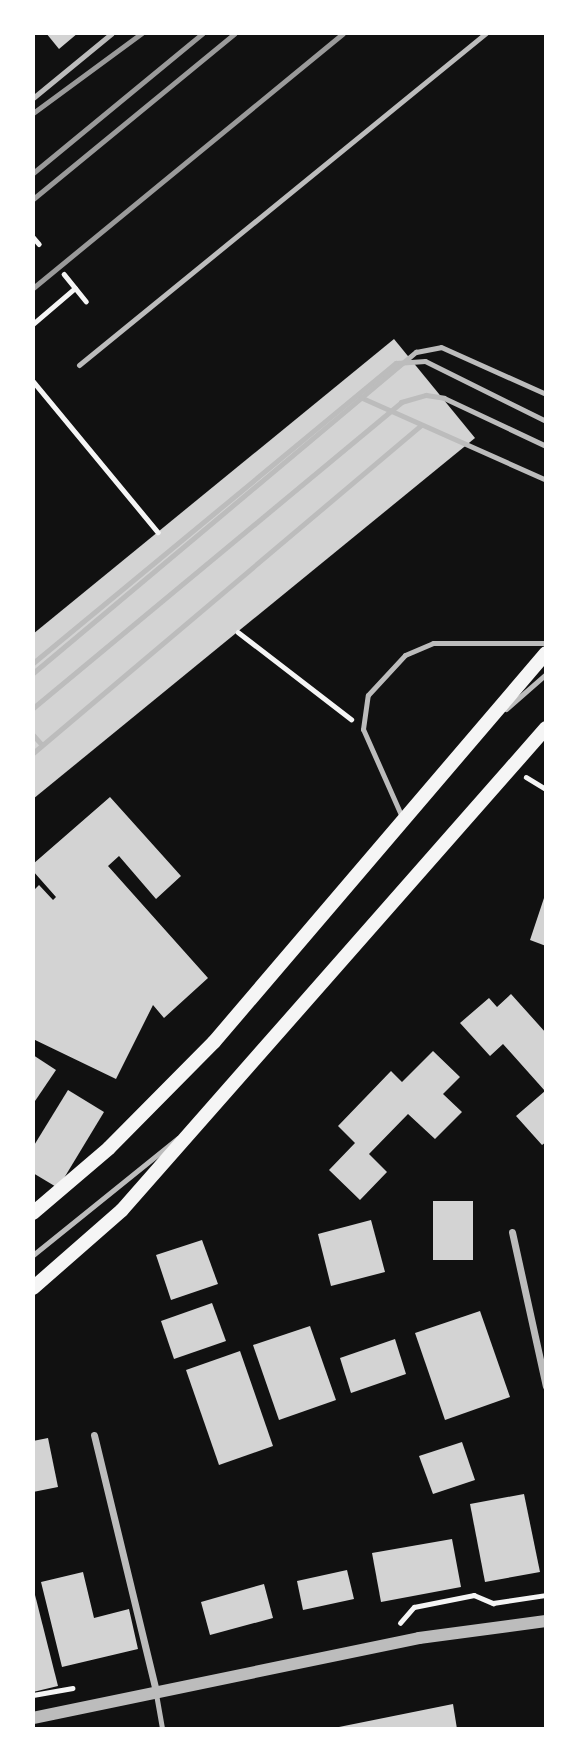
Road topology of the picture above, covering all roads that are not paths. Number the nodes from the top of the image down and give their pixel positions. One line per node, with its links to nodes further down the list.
1 (112, 33): 3 (lane)
2 (486, 33): 4 (lane)
3 (33, 99)
4 (79, 365)
5 (546, 394): 6 (lane)
6 (360, 397): 8 (lane); 14 (lane)
7 (546, 421): 13 (lane)
8 (421, 425): 10 (lane); 20 (lane)
9 (546, 446): 16 (lane)
10 (546, 480)
11 (546, 643): 22 (lane)
12 (546, 653): 17 (main road)
13 (33, 663)
14 (33, 673)
15 (546, 674): 17 (lane)
16 (33, 708)
17 (495, 716): 22 (main road)
18 (546, 728): 23 (main road)
19 (33, 735): 20 (lane)
20 (42, 745): 21 (lane)
21 (33, 753)
22 (404, 824): 24 (main road)
23 (192, 1126): 26 (lane); 27 (main road)
24 (33, 1213)
25 (512, 1232): 28 (street)
26 (33, 1255)
27 (33, 1288)
28 (546, 1386)
29 (94, 1435): 31 (street)
30 (546, 1620): 31 (street)
31 (156, 1691): 32 (street); 33 (lane)
32 (33, 1718)
33 (162, 1729)

